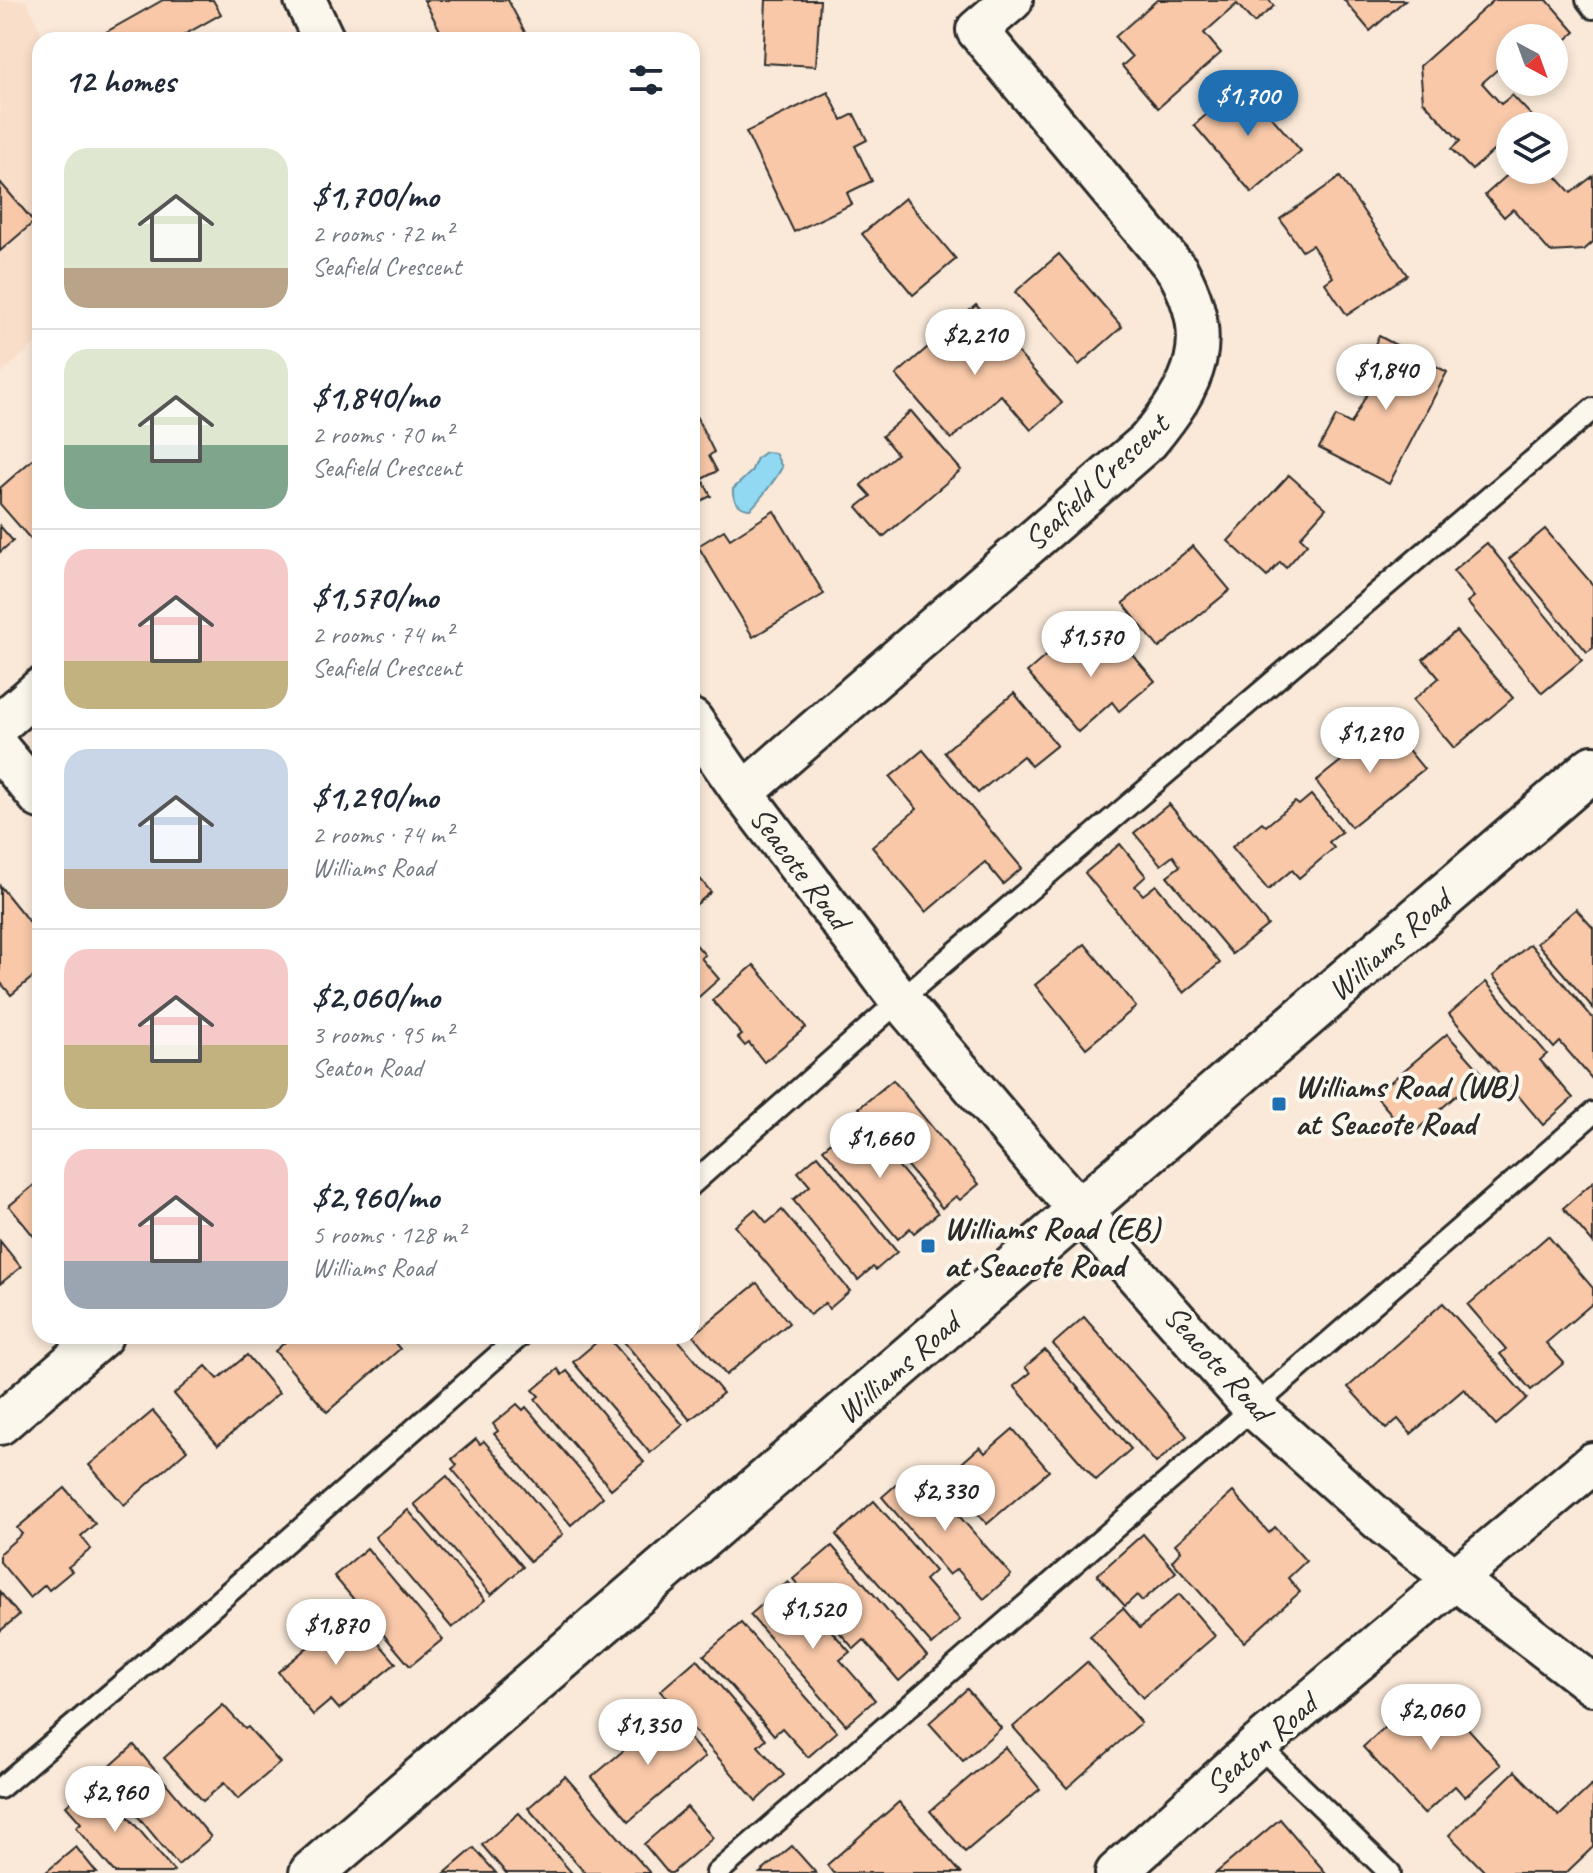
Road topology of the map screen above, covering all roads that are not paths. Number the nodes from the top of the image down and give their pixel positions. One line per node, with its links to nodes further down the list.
1 (305, 0): 5 (street)
2 (1012, 0): 13 (street, Seafield Crescent)
3 (1587, 0): 4 (lane)
4 (1593, 8)
5 (320, 32)
6 (1593, 409): 14 (lane)
7 (32, 696): 8 (street)
8 (0, 724)
9 (700, 731): 13 (street, Seacote Road)
10 (0, 750): 12 (street)
11 (1593, 768): 17 (street, Williams Road)
12 (32, 788)
13 (743, 793): 14 (street, Seacote Road)
14 (900, 1000): 16 (lane); 17 (street, Seacote Road)
15 (1593, 1113): 20 (lane)
16 (700, 1170)
17 (1080, 1211): 20 (street, Seacote Road); 27 (street, Williams Road)
18 (93, 1344): 21 (street)
19 (511, 1344): 26 (lane)
20 (1253, 1407): 23 (street, Seacote Road); 28 (lane)
21 (0, 1424)
22 (1593, 1463): 23 (street, Seaton Road)
23 (1455, 1577): 24 (street, Seacote Road); 25 (street, Seaton Road)
24 (1593, 1685)
25 (1258, 1745): 29 (street, Seaton Road); 30 (lane)
26 (0, 1788)
27 (312, 1873)
28 (717, 1873)
29 (1116, 1873)
30 (1390, 1873)

